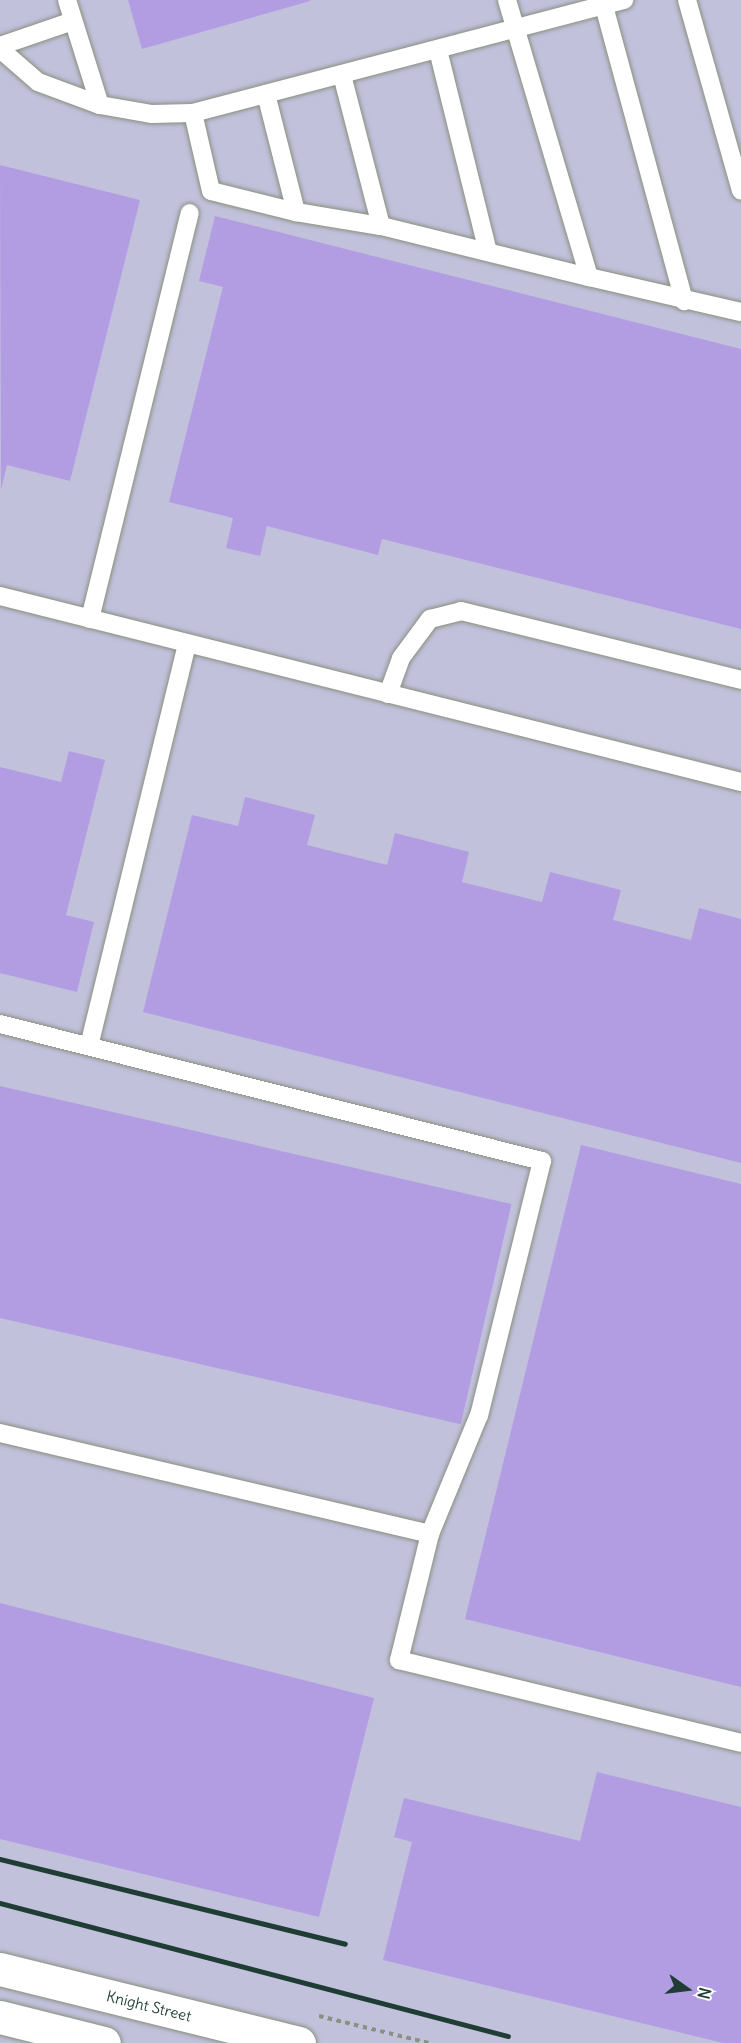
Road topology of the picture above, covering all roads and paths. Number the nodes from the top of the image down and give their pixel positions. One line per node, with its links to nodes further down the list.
1 (66, 0): 6 (lane)
2 (507, 0): 7 (lane)
3 (624, 0): 5 (lane)
4 (687, 0): 14 (lane)
5 (604, 6): 7 (lane); 20 (lane)
6 (73, 21): 8 (lane); 12 (lane)
7 (515, 30): 9 (lane); 19 (lane)
8 (0, 48): 12 (lane)
9 (438, 50): 10 (lane); 18 (lane)
10 (342, 75): 11 (lane); 17 (lane)
11 (266, 94): 13 (lane); 15 (lane)
12 (100, 105): 13 (lane)
13 (193, 113): 15 (lane)
14 (741, 191)
15 (296, 212): 17 (lane)
16 (190, 213): 23 (lane)
17 (381, 226): 18 (lane)
18 (488, 252): 19 (lane)
19 (589, 276): 20 (lane)
20 (684, 301): 21 (lane)
21 (741, 312)
22 (0, 596): 23 (lane)
23 (90, 619): 24 (lane)
24 (187, 644): 26 (lane); 29 (lane)
25 (741, 680): 26 (lane)
26 (388, 694): 27 (lane)
27 (741, 782)
28 (0, 1024): 29 (lane)
29 (89, 1046): 31 (lane)
30 (0, 1433): 31 (lane)
31 (430, 1534): 32 (lane)
32 (741, 1743)
33 (0, 1969): 36 (highway, Knight Street)
34 (0, 2017): 35 (highway)
35 (104, 2043)
36 (299, 2043)

